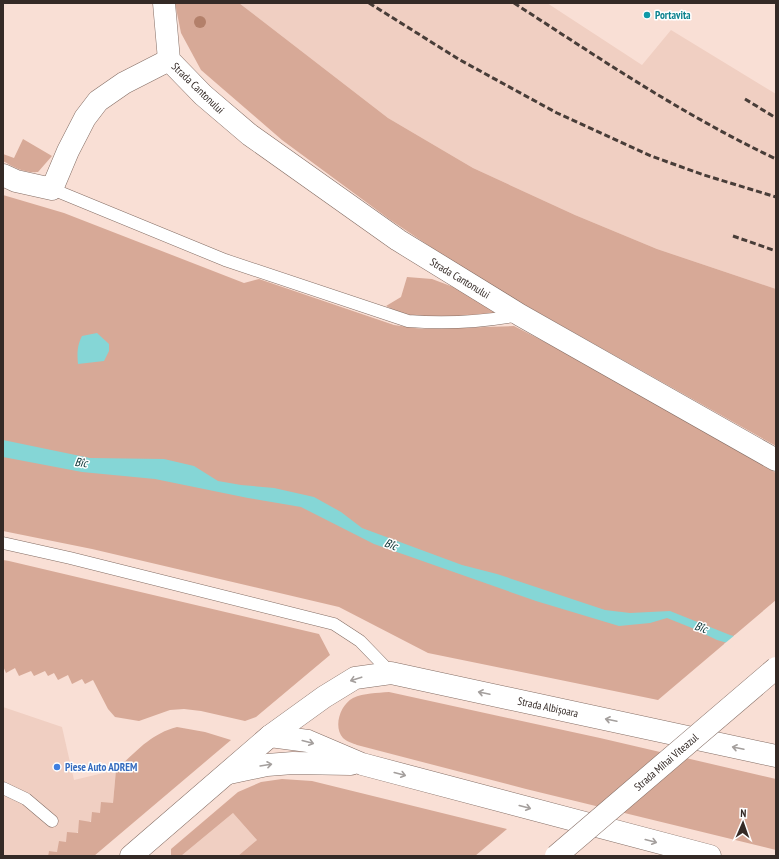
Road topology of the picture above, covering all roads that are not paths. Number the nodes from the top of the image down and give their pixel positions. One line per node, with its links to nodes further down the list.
1 (164, 3): 2 (main road, Strada Cantonului)
2 (169, 60): 4 (main road, Strada Cantonului); 5 (main road, Strada Cantonului)
3 (3, 175): 4 (main road)
4 (52, 188): 5 (lane)
5 (520, 315): 6 (main road, Strada Cantonului)
6 (776, 460)
7 (3, 543): 9 (lane)
8 (776, 668): 18 (main road, Strada Mihai Viteazul, bridge)
9 (391, 673): 10 (main road, Strada Albișoara, one-way to 10); 11 (main road, Strada Albișoara, one-way to 9)
10 (270, 736): 12 (main road, one-way to 12); 13 (main road, Strada Albișoara)
11 (776, 756)
12 (362, 764): 13 (main road, one-way to 12); 16 (main road, one-way to 16)
13 (228, 773): 17 (main road, Strada Albișoara)
14 (3, 788): 15 (lane)
15 (52, 821)
16 (682, 852): 19 (main road)
17 (131, 856)
18 (556, 856)
19 (710, 856)

